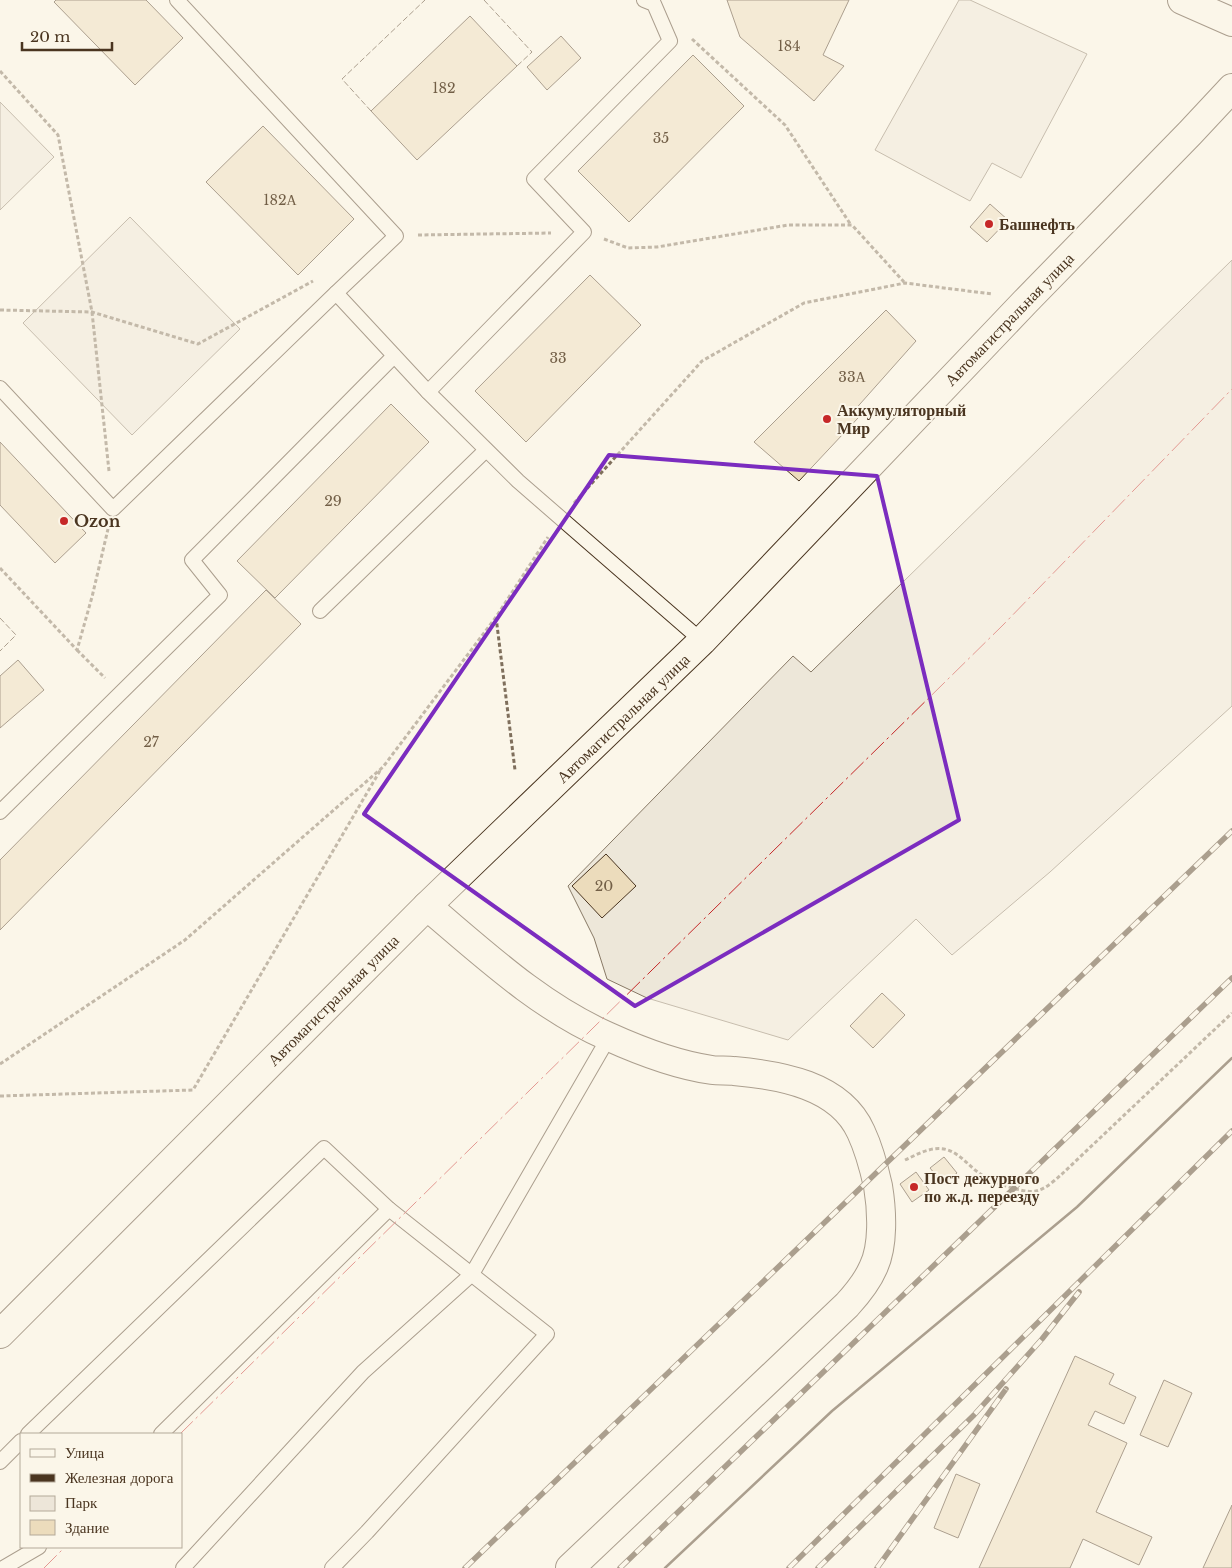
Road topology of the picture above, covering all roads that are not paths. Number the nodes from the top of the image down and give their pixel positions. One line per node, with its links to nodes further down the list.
1 (176, 0): 6 (lane)
2 (644, 0): 9 (lane)
3 (1182, 0): 4 (main road)
4 (1232, 22)
5 (1232, 88): 12 (main road, Автомагистральная улица)
6 (336, 293): 7 (lane); 8 (lane)
7 (394, 356): 9 (lane); 13 (lane)
8 (0, 388)
9 (428, 392): 10 (lane)
10 (486, 450): 11 (lane); 12 (lane)
11 (320, 611)
12 (702, 641): 14 (main road, Автомагистральная улица)
13 (0, 812)
14 (427, 906): 15 (main road); 18 (main road, Автомагистральная улица)
15 (609, 1037): 17 (lane); 27 (main road)
16 (389, 1209): 17 (lane); 19 (lane); 20 (lane)
17 (472, 1274): 25 (lane); 26 (lane)
18 (0, 1334)
19 (29, 1433)
20 (162, 1433)
21 (20, 1442): 22 (lane)
22 (0, 1462)
23 (37, 1548): 24 (lane)
24 (3, 1568)
25 (184, 1568)
26 (332, 1568)
27 (570, 1568)

